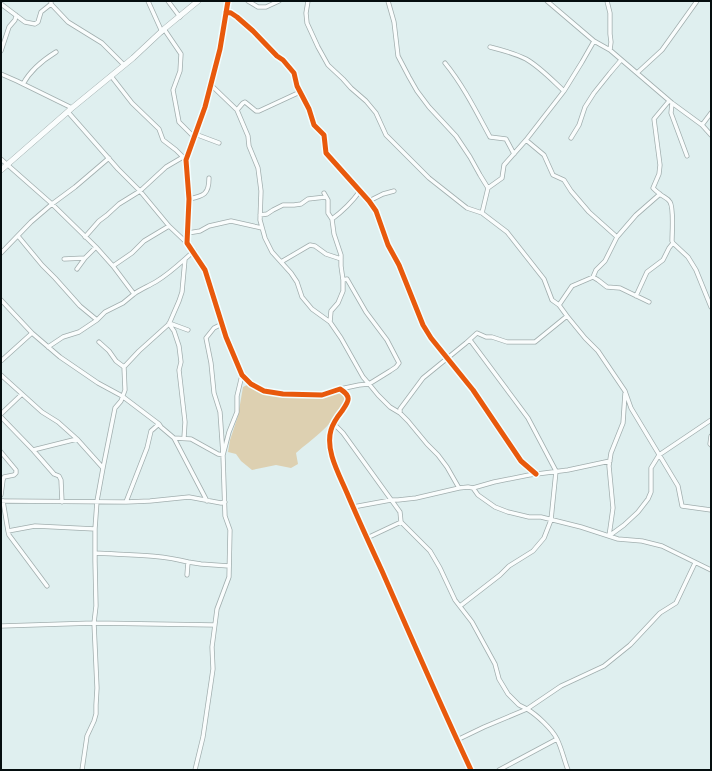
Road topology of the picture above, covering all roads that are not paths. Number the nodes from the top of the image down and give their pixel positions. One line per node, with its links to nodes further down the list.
1 (148, 1): 17 (street)
2 (168, 1): 16 (street)
3 (198, 1): 16 (street)
4 (228, 1): 14 (street)
5 (248, 1): 6 (street)
6 (279, 1)
7 (308, 1): 62 (street)
8 (388, 1): 52 (street)
9 (607, 1): 21 (street)
10 (697, 1): 26 (street)
11 (548, 2): 18 (street)
12 (51, 3): 15 (street); 25 (street)
13 (1, 4): 15 (street)
14 (226, 12): 30 (street); 32 (street)
15 (16, 15): 20 (street)
16 (180, 17): 17 (street)
17 (163, 31): 25 (street); 40 (street)
18 (594, 40): 21 (street); 31 (street)
19 (490, 47): 31 (street)
20 (1, 50)
21 (610, 50): 23 (street)
22 (56, 52): 29 (street)
23 (622, 60): 26 (street); 41 (street)
24 (445, 63): 44 (street)
25 (124, 65): 28 (street)
26 (637, 73): 33 (street)
27 (1, 74): 29 (street)
28 (111, 76): 34 (street); 48 (street)
29 (23, 84): 34 (street)
30 (211, 85): 35 (street); 40 (street)
31 (564, 91): 42 (street)
32 (300, 92): 35 (street); 54 (street)
33 (670, 102): 38 (street); 45 (street); 57 (street)
34 (72, 108): 36 (street)
35 (237, 110): 63 (street)
36 (68, 112): 46 (street); 49 (street)
37 (711, 113): 38 (street)
38 (702, 125): 39 (street)
39 (711, 135)
40 (195, 136): 43 (street); 48 (street)
41 (571, 138)
42 (526, 140): 44 (street); 70 (street)
43 (219, 143)
44 (514, 154): 52 (street)
45 (687, 156)
46 (109, 158): 53 (street); 61 (street)
47 (1, 159): 49 (street)
48 (185, 159): 53 (street); 59 (street)
49 (8, 164): 50 (street); 61 (street)
50 (1, 170)
51 (209, 178): 59 (street)
52 (488, 188): 62 (street)
53 (140, 191): 65 (street); 69 (street)
54 (360, 191): 60 (street); 64 (street)
55 (394, 191): 60 (street)
56 (324, 193): 58 (street)
57 (660, 194): 70 (street); 72 (street)
58 (326, 197): 63 (street); 64 (street)
59 (189, 199): 67 (street)
60 (369, 200): 101 (street)
61 (52, 204): 68 (street); 69 (street)
62 (482, 214): 89 (street)
63 (260, 215): 66 (street)
64 (332, 220): 79 (street)
65 (169, 226): 71 (street); 81 (street)
66 (262, 228): 67 (street); 80 (street)
67 (188, 233): 71 (street)
68 (18, 236): 75 (street); 92 (street)
69 (85, 237): 73 (street)
70 (617, 237): 83 (street)
71 (187, 242): 74 (street)
72 (673, 244): 86 (street); 90 (street)
73 (96, 247): 76 (street); 81 (street)
74 (194, 251): 78 (street); 95 (street)
75 (1, 254)
76 (85, 258): 77 (street); 82 (street)
77 (64, 259)
78 (185, 259): 85 (street); 94 (street)
79 (341, 260): 80 (street); 84 (street)
80 (281, 262): 93 (street)
81 (113, 266): 85 (street)
82 (77, 269)
83 (593, 277): 86 (street); 89 (street)
84 (343, 280): 93 (street); 106 (street)
85 (134, 294): 92 (street)
86 (636, 296): 87 (street)
87 (649, 302)
88 (2, 303): 97 (street)
89 (559, 305): 91 (street)
90 (711, 307)
91 (566, 316): 98 (street); 108 (street)
92 (97, 320): 100 (street)
93 (330, 322): 106 (street)
94 (169, 323): 96 (street); 103 (street); 119 (street)
95 (222, 324): 105 (street); 124 (street)
96 (188, 330)
97 (32, 332): 100 (street); 102 (street)
98 (470, 340): 101 (street); 128 (street)
99 (100, 342): 103 (street)
100 (48, 347): 110 (street)
101 (447, 358): 111 (street); 129 (street)
102 (1, 361)
103 (124, 367): 110 (street)
104 (1, 375): 109 (street)
105 (242, 375): 107 (street); 124 (street)
106 (369, 384): 107 (street); 111 (street)
107 (340, 390): 116 (street)
108 (625, 390): 125 (street); 126 (street)
109 (22, 394): 112 (street); 120 (street)
110 (122, 396): 115 (street); 127 (street)
111 (400, 413): 130 (street)
112 (1, 414)
113 (1, 418): 122 (street)
114 (711, 420): 125 (street)
115 (159, 424): 118 (street); 138 (street)
116 (334, 424): 135 (street); 140 (street)
117 (711, 436): 121 (street)
118 (174, 438): 119 (street); 134 (street)
119 (184, 438): 124 (street)
120 (77, 439): 122 (street); 127 (street)
121 (711, 445)
122 (33, 450): 137 (street)
123 (1, 452): 132 (street)
124 (223, 455): 139 (street)
125 (659, 455): 141 (street); 146 (street)
126 (610, 461): 128 (street); 146 (street)
127 (103, 468): 136 (street)
128 (556, 472): 129 (street); 142 (street)
129 (536, 474): 131 (street)
130 (459, 488): 131 (street); 135 (street)
131 (473, 488): 142 (street)
132 (1, 495)
133 (2, 500): 137 (street); 145 (street)
134 (207, 500): 138 (street); 139 (street)
135 (391, 500): 140 (street); 143 (street)
136 (97, 501): 137 (street); 138 (street); 144 (street)
137 (62, 502)
138 (126, 502)
139 (225, 502): 151 (street)
140 (353, 507): 147 (street)
141 (711, 510)
142 (550, 520): 146 (street); 155 (street)
143 (401, 522): 147 (street); 155 (street)
144 (95, 529): 145 (street); 148 (street)
145 (8, 531): 154 (street)
146 (608, 536): 150 (street)
147 (367, 538): 161 (street)
148 (95, 553): 149 (street); 156 (street)
149 (188, 562): 151 (street); 153 (street)
150 (695, 562): 152 (street); 159 (street)
151 (229, 566): 157 (street)
152 (711, 570)
153 (187, 575)
154 (47, 586)
155 (460, 606): 159 (street)
156 (94, 623): 157 (street); 158 (street); 162 (street)
157 (215, 625): 163 (street)
158 (1, 626)
159 (527, 709): 160 (street); 161 (street)
160 (557, 739): 165 (street); 166 (street)
161 (457, 740): 164 (street)
162 (82, 770)
163 (195, 770)
164 (471, 770)
165 (499, 770)
166 (568, 770)

